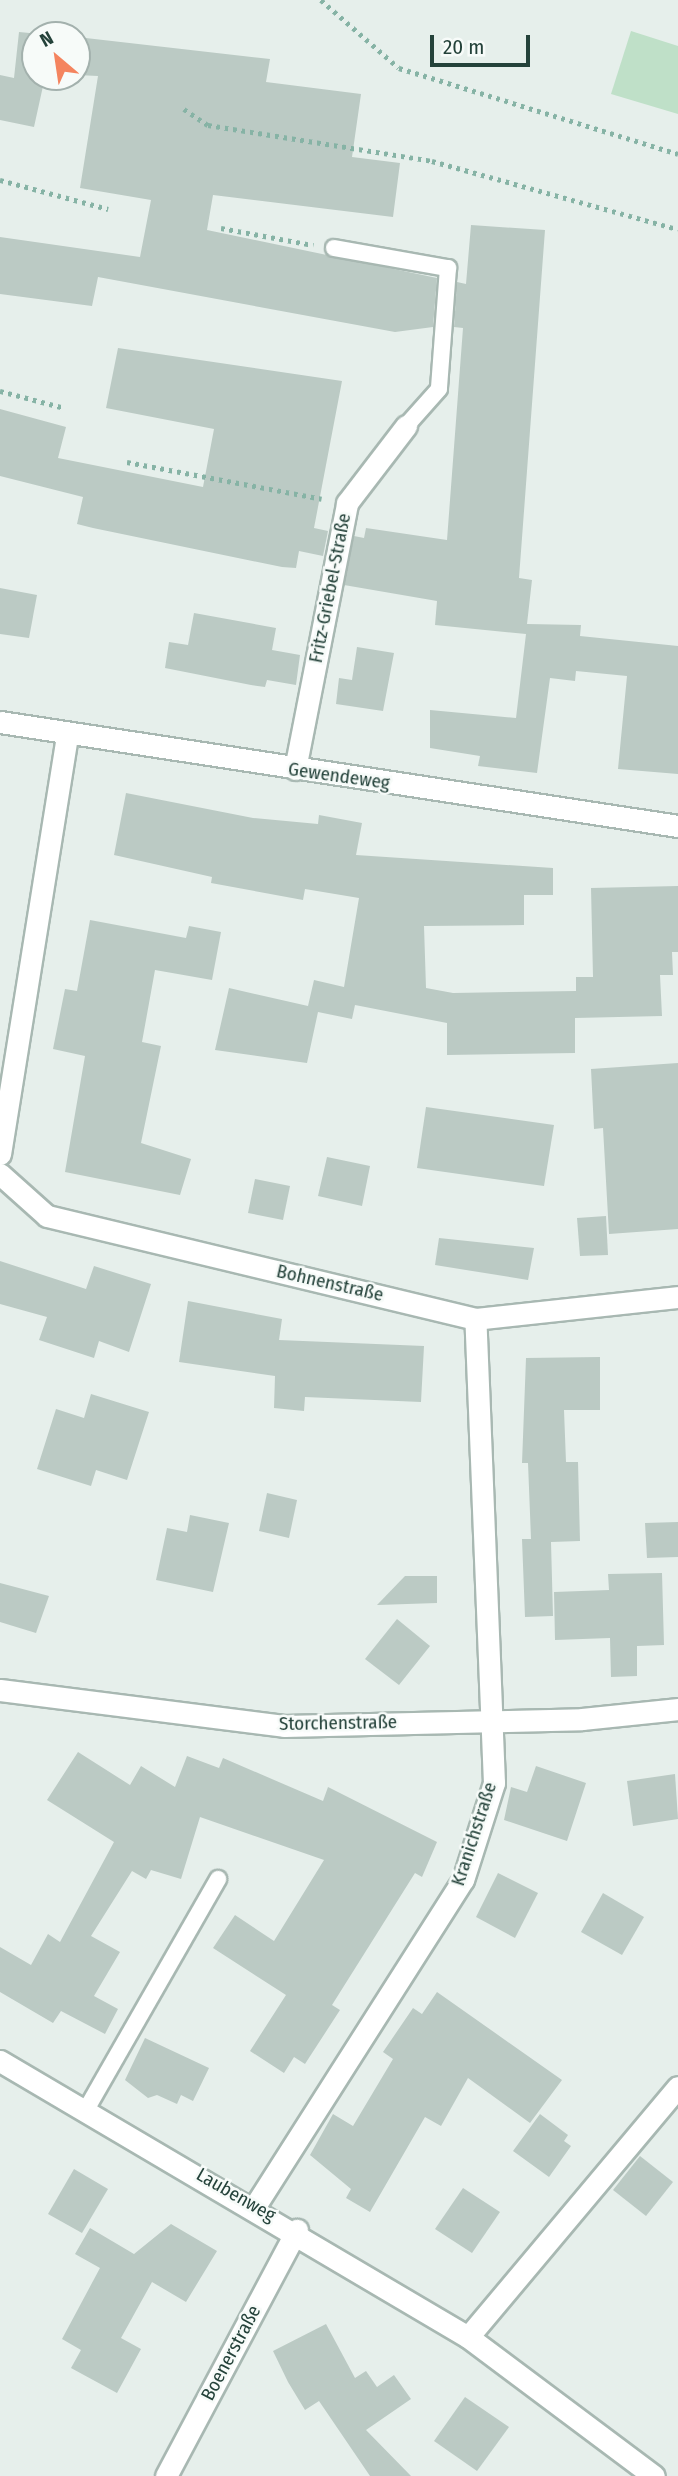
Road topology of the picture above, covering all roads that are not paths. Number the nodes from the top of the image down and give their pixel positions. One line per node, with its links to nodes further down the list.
1 (334, 248): 2 (lane)
2 (406, 425): 5 (street, Fritz-Griebel-Straße)
3 (0, 722): 4 (street, Gewendeweg)
4 (67, 737): 5 (street, Gewendeweg); 7 (street)
5 (295, 769): 6 (street, Gewendeweg)
6 (678, 827)
7 (0, 1154)
8 (0, 1174): 10 (street, Bohnenstraße)
9 (678, 1297): 10 (street, Bohnenstraße)
10 (475, 1319): 13 (street, Kranichstraße)
11 (0, 1690): 13 (street, Storchenstraße)
12 (678, 1709): 13 (street, Storchenstraße)
13 (493, 1720): 18 (street, Kranichstraße)
14 (218, 1879): 17 (lane)
15 (0, 2061): 17 (street, Laubenweg)
16 (678, 2087): 20 (street)
17 (87, 2108): 18 (street, Laubenweg)
18 (255, 2206): 19 (street, Laubenweg)
19 (297, 2230): 20 (street, Laubenweg); 21 (street, Boenerstraße)
20 (468, 2337): 22 (street, Laubenweg)
21 (166, 2476)
22 (654, 2476)

